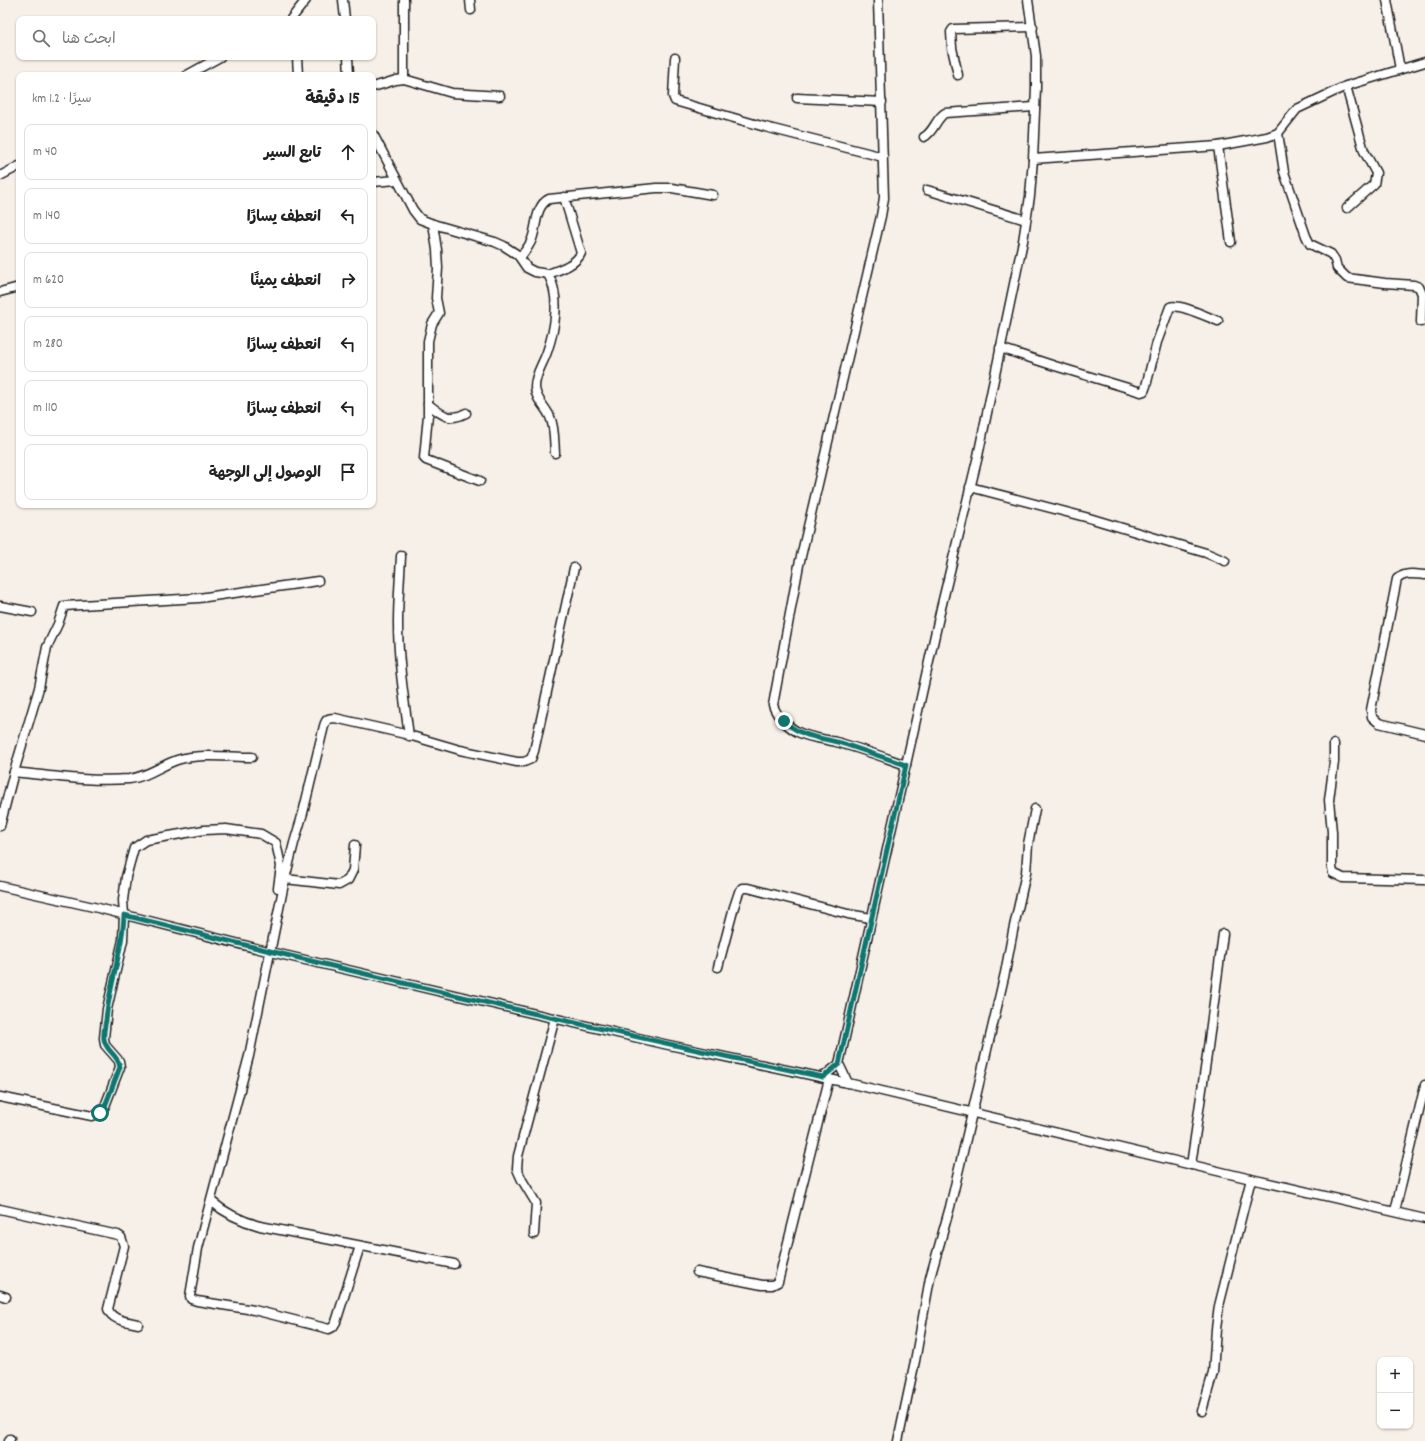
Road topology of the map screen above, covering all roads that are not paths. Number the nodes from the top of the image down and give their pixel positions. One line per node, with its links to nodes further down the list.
1 (306, 0): 9 (street)
2 (344, 0): 10 (street)
3 (404, 0): 22 (street)
4 (470, 0): 8 (street)
5 (878, 0): 27 (street)
6 (1028, 0): 11 (street)
7 (1387, 0): 17 (street)
8 (471, 10)
9 (293, 16)
10 (345, 16)
11 (1033, 27): 21 (street); 28 (street)
12 (675, 58): 33 (street)
13 (214, 60): 18 (street)
14 (296, 60): 19 (street)
15 (348, 60): 20 (street)
16 (1425, 62): 17 (street)
17 (1400, 69): 24 (street)
18 (192, 72)
19 (298, 72)
20 (349, 72)
21 (958, 75)
22 (404, 79): 23 (street); 25 (street)
23 (376, 86)
24 (1346, 86): 29 (street); 42 (street)
25 (500, 96)
26 (797, 98): 27 (street)
27 (882, 102): 33 (street)
28 (1035, 107): 30 (street); 34 (street)
29 (1278, 133): 32 (street); 51 (street)
30 (924, 137)
31 (376, 140): 37 (street)
32 (1218, 146): 34 (street); 45 (street)
33 (883, 157): 69 (street)
34 (1033, 159): 43 (street)
35 (16, 168): 36 (street)
36 (0, 176)
37 (397, 180): 38 (street); 44 (street)
38 (376, 182)
39 (927, 190): 43 (street)
40 (713, 195): 41 (street)
41 (564, 197): 46 (street); 47 (street)
42 (1347, 208)
43 (1026, 220): 52 (street)
44 (433, 224): 46 (street); 53 (street)
45 (1231, 242)
46 (518, 255): 47 (street)
47 (548, 274): 55 (street)
48 (16, 288): 49 (street)
49 (0, 292)
50 (1218, 321): 52 (street)
51 (1421, 322)
52 (1000, 348): 57 (street)
53 (428, 404): 54 (street); 56 (street)
54 (466, 413)
55 (555, 453)
56 (480, 481)
57 (970, 487): 59 (street); 69 (street)
58 (401, 556): 66 (street)
59 (1225, 561)
60 (574, 568): 66 (street)
61 (1425, 575): 65 (street)
62 (318, 581): 70 (street)
63 (0, 606): 64 (street)
64 (32, 612)
65 (1425, 734)
66 (409, 736): 74 (street)
67 (1334, 744): 75 (street)
68 (252, 758): 70 (street)
69 (906, 765): 78 (street)
70 (14, 772): 72 (street)
71 (1035, 809): 88 (street)
72 (0, 826)
73 (356, 845): 74 (street)
74 (285, 879): 80 (street)
75 (1425, 880)
76 (0, 886): 77 (street)
77 (124, 915): 80 (street); 80 (street); 87 (street)
78 (871, 918): 81 (street); 83 (street)
79 (1223, 934): 89 (street)
80 (268, 951): 82 (street); 91 (street)
81 (718, 967)
82 (554, 1018): 84 (street); 95 (street)
83 (839, 1064): 84 (street); 85 (street)
84 (826, 1078): 85 (street); 98 (street)
85 (848, 1083): 88 (street)
86 (1425, 1085): 93 (street)
87 (0, 1097)
88 (972, 1113): 89 (street); 101 (street)
89 (1191, 1165): 90 (street)
90 (1251, 1179): 93 (street); 100 (street)
91 (211, 1201): 96 (street); 96 (street)
92 (0, 1209): 99 (street)
93 (1395, 1211): 94 (street)
94 (1425, 1219)
95 (534, 1234)
96 (360, 1246): 97 (street)
97 (454, 1264)
98 (697, 1272)
99 (138, 1324)
100 (1202, 1411)
101 (898, 1441)

